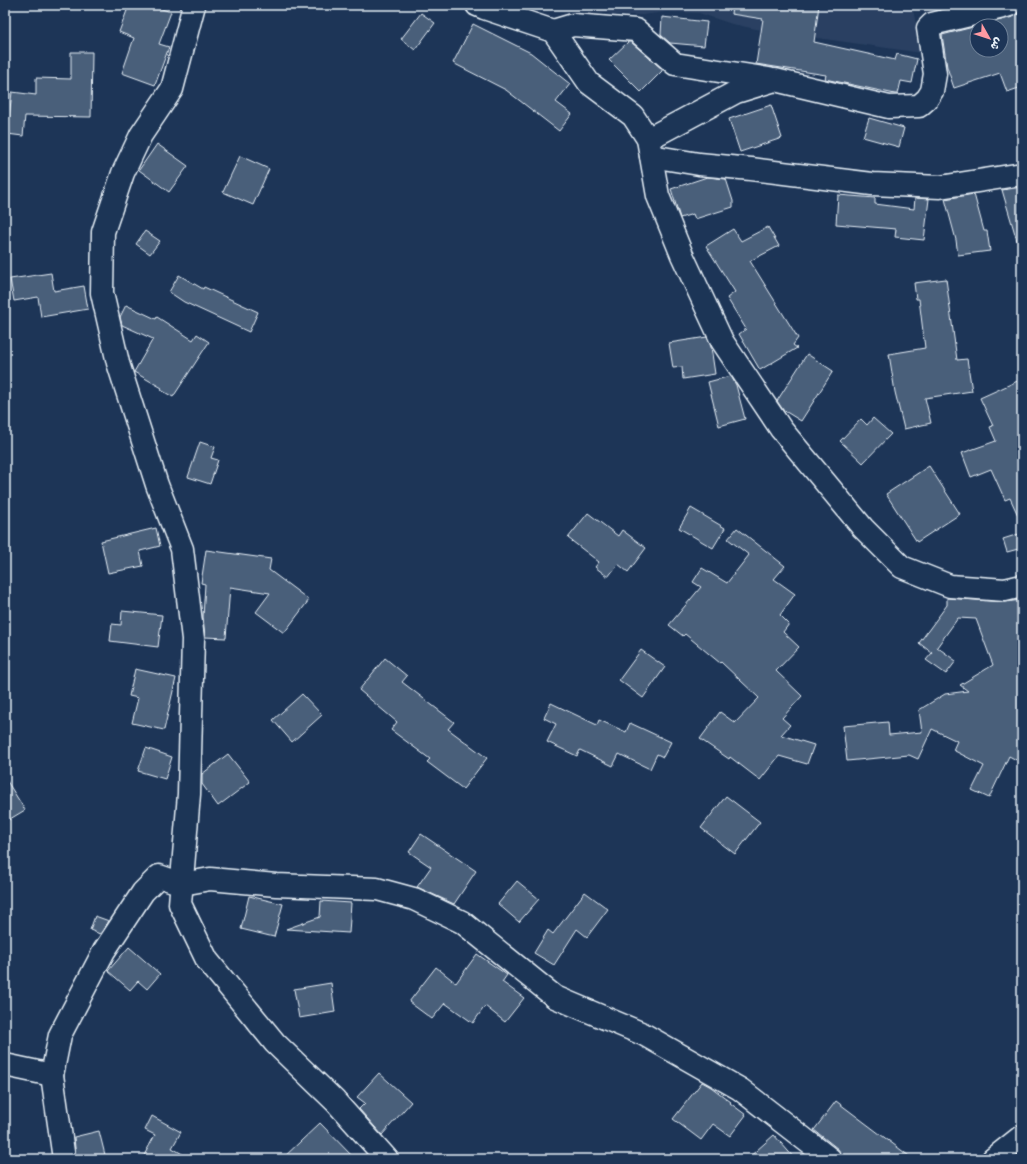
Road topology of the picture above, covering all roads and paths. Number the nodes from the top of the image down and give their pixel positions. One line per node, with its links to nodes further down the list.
1 (194, 5): 9 (street)
2 (477, 5): 4 (street)
3 (1008, 5): 5 (street)
4 (553, 31): 5 (street); 6 (street)
5 (775, 80): 6 (street)
6 (650, 148): 7 (street); 8 (street)
7 (1022, 174)
8 (1022, 586)
9 (182, 884): 11 (street); 14 (street); 15 (street)
10 (5, 1065): 11 (street)
11 (52, 1075): 13 (street)
12 (1022, 1136): 16 (street)
13 (64, 1159)
14 (387, 1159)
15 (830, 1159)
16 (993, 1159)

